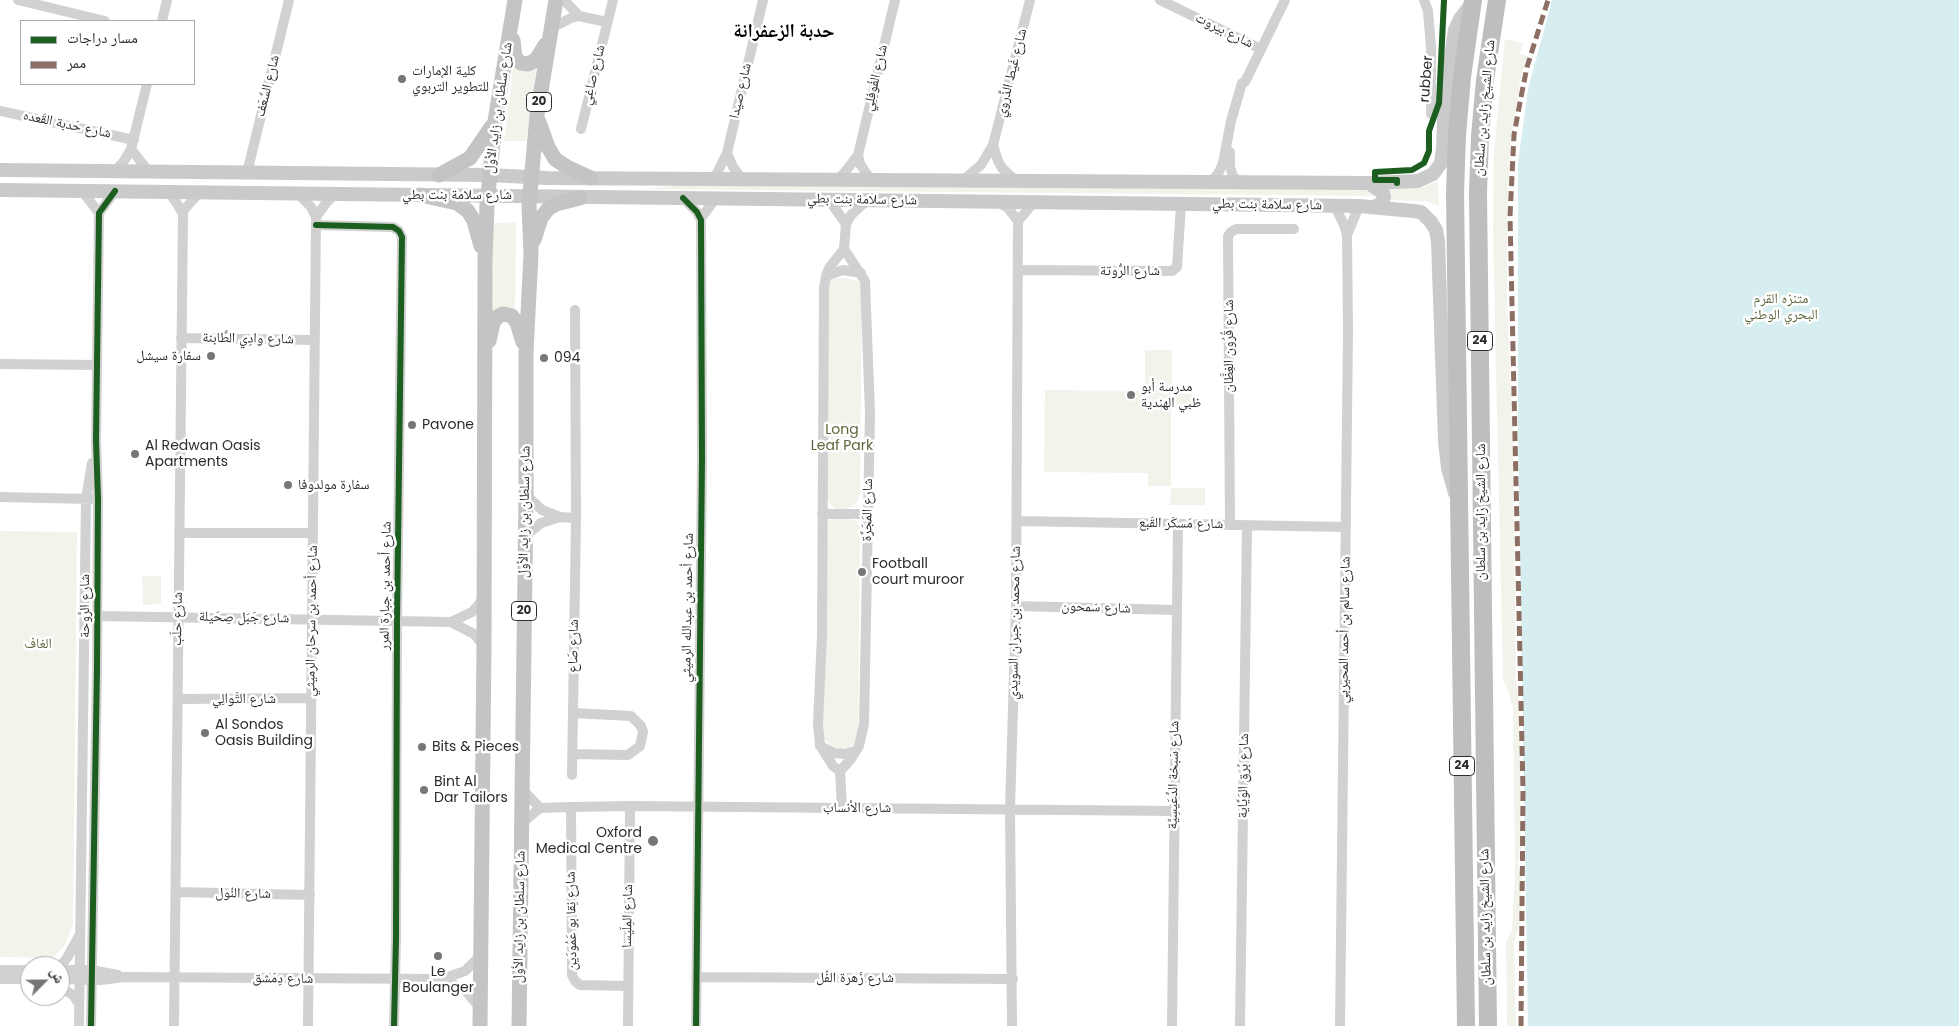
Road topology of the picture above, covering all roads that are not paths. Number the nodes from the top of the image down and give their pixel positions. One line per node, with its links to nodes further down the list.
1 (18, 0): 17 (street)
2 (167, 0): 18 (street)
3 (289, 0): 36 (street, شارع السَّعَف)
4 (556, 0): 20 (main road, شارع سلطان بن زايد الأول / 20)
5 (564, 0): 16 (street)
6 (613, 0): 19 (street, شارع صاغِي)
7 (763, 0): 31 (street, شارع صيدا)
8 (894, 0): 32 (street, شارع الفُوفِلِي)
9 (1030, 0): 30 (street, شارع غَيط الذِّروي)
10 (1160, 0): 21 (street, شارع بيروت)
11 (1285, 0): 21 (street)
12 (1424, 0): 25 (street)
13 (1497, 0): 173 (highway, شارع الشيخ زايد بن سلطان / 24)
14 (1473, 1): 49 (main road, شارع سلامة بنت بطي); 97 (highway, شارع الشيخ زايد بن سلطان / 24)
15 (514, 7): 20 (main road); 27 (main road, شارع سلطان بن زايد الأول)
16 (579, 16): 19 (street); 20 (street)
17 (101, 20)
18 (162, 20)
19 (607, 22): 28 (street, شارع صاغِي)
20 (550, 34): 26 (main road, شارع سلطان بن زايد الأول / 20)
21 (1261, 49): 22 (street)
22 (1245, 82): 47 (street); 48 (street)
23 (147, 85): 29 (street)
24 (0, 111): 29 (street, شارع حَدبة القَعده)
25 (1431, 114)
26 (537, 115): 39 (main road, شارع سلطان بن زايد الأول / 20); 40 (main road)
27 (495, 121): 37 (main road); 38 (main road, شارع سلطان بن زايد الأول)
28 (581, 129)
29 (133, 144): 34 (street); 35 (street)
30 (993, 145): 45 (street, شارع غَيط الذِّروي); 46 (street)
31 (727, 154): 41 (street, شارع صيدا); 42 (street)
32 (858, 155): 43 (street, شارع الفُوفِلِي); 44 (street)
33 (0, 170): 34 (main road, شارع سلامة بنت بطي)
34 (115, 171): 35 (main road, شارع سلامة بنت بطي)
35 (149, 172): 36 (main road, شارع سلامة بنت بطي)
36 (247, 173): 37 (main road, شارع سلامة بنت بطي)
37 (439, 175): 38 (main road, شارع سلامة بنت بطي)
38 (489, 175): 39 (main road, شارع سلامة بنت بطي); 58 (main road, شارع سلطان بن زايد الأول)
39 (532, 178): 40 (main road, شارع سلامة بنت بطي); 59 (main road, شارع سلطان بن زايد الأول / 20)
40 (591, 178): 41 (main road, شارع سلامة بنت بطي)
41 (714, 179): 42 (main road, شارع سلامة بنت بطي)
42 (742, 179): 43 (main road, شارع سلامة بنت بطي)
43 (837, 180): 44 (main road, شارع سلامة بنت بطي)
44 (870, 180): 45 (main road, شارع سلامة بنت بطي)
45 (964, 180): 46 (main road, شارع سلامة بنت بطي)
46 (1016, 181): 47 (main road, شارع سلامة بنت بطي)
47 (1211, 182): 48 (main road, شارع سلامة بنت بطي)
48 (1239, 182): 49 (main road, شارع سلامة بنت بطي)
49 (1368, 183): 70 (main road)
50 (0, 190): 51 (main road, شارع سلامة بنت بطي)
51 (82, 191): 52 (main road, شارع سلامة بنت بطي); 72 (street)
52 (115, 191): 53 (main road, شارع سلامة بنت بطي); 72 (street)
53 (168, 192): 54 (main road, شارع سلامة بنت بطي); 71 (street)
54 (199, 193): 55 (main road, شارع سلامة بنت بطي); 71 (street)
55 (298, 194): 56 (main road, شارع سلامة بنت بطي); 74 (street)
56 (335, 194): 57 (main road, شارع سلامة بنت بطي); 74 (street)
57 (420, 196): 58 (main road, شارع سلامة بنت بطي); 81 (main road)
58 (488, 196): 59 (main road, شارع سلامة بنت بطي); 81 (main road, شارع سلطان بن زايد الأول)
59 (530, 196): 60 (main road, شارع سلامة بنت بطي); 80 (main road, شارع سلطان بن زايد الأول / 20)
60 (580, 198): 61 (main road, شارع سلامة بنت بطي); 80 (main road)
61 (683, 198): 62 (main road, شارع سلامة بنت بطي); 73 (street)
62 (716, 198): 63 (main road, شارع سلامة بنت بطي); 73 (street)
63 (829, 200): 64 (main road, شارع سلامة بنت بطي); 76 (street)
64 (867, 200): 65 (main road, شارع سلامة بنت بطي); 76 (street)
65 (998, 202): 66 (main road, شارع سلامة بنت بطي); 75 (street)
66 (1034, 202): 67 (main road, شارع سلامة بنت بطي); 75 (street)
67 (1181, 204): 68 (main road, شارع سلامة بنت بطي); 82 (street, شارع الرُّوتة)
68 (1335, 206): 69 (main road, شارع سلامة بنت بطي); 78 (street, شارع سالم بن أحمد المحيربي)
69 (1359, 206): 70 (main road, شارع سلامة بنت بطي); 78 (street, شارع سالم بن أحمد المحيربي)
70 (1374, 207): 97 (main road, شارع سلامة بنت بطي)
71 (182, 212): 86 (street, شارع حلَب)
72 (99, 214): 90 (street, شارع الرَّوحة)
73 (701, 218): 129 (street, شارع أحمد بن عبدالله الرميثي)
74 (316, 221): 87 (street, شارع أحمد بن سرحان الرميثي); 116 (street, شارع أحمد بن جبارة المرر)
75 (1018, 221): 82 (street, شارع محمد بن جبران السويدي)
76 (846, 224): 79 (street)
77 (1294, 229): 104 (street, شارع قُرُون الغِظَّان)
78 (1347, 235): 106 (street, شارع سالم بن أحمد المحيربي)
79 (844, 249): 83 (street, شارع المَجَرَّة); 84 (street)
80 (530, 254): 88 (main road, شارع سلطان بن زايد الأول / 20)
81 (485, 261): 91 (main road, شارع سلطان بن زايد الأول)
82 (1018, 270): 102 (street, شارع محمد بن جبران السويدي)
83 (861, 273): 84 (street); 99 (street, شارع المَجَرَّة)
84 (826, 276): 98 (street)
85 (575, 310): 101 (street, شارع صَاع)
86 (181, 338): 87 (street, شارع وادِي الطَّابنة); 107 (street, شارع حلَب)
87 (314, 340): 108 (street, شارع أحمد بن سرحان الرميثي)
88 (526, 353): 91 (main road); 93 (main road, شارع سلطان بن زايد الأول / 20)
89 (0, 364): 90 (street)
90 (97, 365): 92 (street, شارع الرَّوحة)
91 (484, 372): 110 (main road, شارع سلطان بن زايد الأول)
92 (96, 440): 95 (street, شارع الرَّوحة); 96 (street, شارع الرَّوحة)
93 (526, 495): 100 (street); 109 (main road, شارع سلطان بن زايد الأول / 20)
94 (0, 498): 95 (street)
95 (86, 499): 96 (street); 138 (street, شارع الرَّوحة)
96 (98, 499): 113 (street, شارع الرَّوحة)
97 (1459, 507): 172 (highway, شارع الشيخ زايد بن سلطان / 24)
98 (822, 514): 99 (street); 122 (street)
99 (868, 514): 123 (street, شارع المَجَرَّة)
100 (560, 517): 101 (street); 109 (street)
101 (576, 518): 121 (street, شارع صَاع)
102 (1017, 521): 103 (street, شارع مَسكَر القَبع); 111 (street, شارع محمد بن جبران السويدي)
103 (1178, 524): 104 (street, شارع مَسكَر القَبع); 112 (street, شارع سَبخة الدِّعَيسِيَّة)
104 (1230, 525): 105 (street, شارع مَسكَر القَبع)
105 (1247, 526): 106 (street, شارع مَسكَر القَبع); 170 (street, شارع بُرق الوَيَّاية)
106 (1346, 527): 171 (street, شارع سالم بن أحمد المحيربي)
107 (179, 533): 108 (street); 114 (street, شارع حلَب)
108 (313, 533): 115 (street, شارع أحمد بن سرحان الرميثي)
109 (525, 536): 127 (main road, شارع سلطان بن زايد الأول / 20)
110 (484, 592): 117 (street, شارع جَبَل صِحَيلة); 118 (main road, شارع سلطان بن زايد الأول)
111 (1016, 606): 112 (street, شارع سَمحون); 133 (street, شارع محمد بن جبران السويدي)
112 (1176, 610): 134 (street, شارع سَبخة الدِّعَيسِيَّة)
113 (97, 616): 114 (street, شارع جَبَل صِحَيلة); 145 (street, شارع الرَّوحة)
114 (178, 616): 115 (street, شارع جَبَل صِحَيلة); 120 (street, شارع حلَب)
115 (312, 619): 116 (street, شارع جَبَل صِحَيلة); 119 (street, شارع أحمد بن سرحان الرميثي)
116 (397, 621): 117 (street, شارع جَبَل صِحَيلة); 154 (street, شارع أحمد بن جبارة المرر)
117 (451, 622): 118 (street, شارع جَبَل صِحَيلة)
118 (484, 646): 140 (main road, شارع سلطان بن زايد الأول)
119 (312, 698): 120 (street, شارع التَّوالِي); 137 (street, شارع أحمد بن سرحان الرميثي)
120 (178, 699): 136 (street, شارع حلَب)
121 (573, 713): 124 (street, شارع صَاع); 124 (street)
122 (820, 746): 123 (street); 125 (street)
123 (855, 752): 125 (street, شارع المَجَرَّة)
124 (572, 754): 126 (street, شارع صَاع)
125 (840, 771): 132 (street)
126 (572, 775)
127 (522, 789): 131 (street); 135 (main road, شارع سلطان بن زايد الأول / 20)
128 (630, 806): 129 (street, شارع الأنساب); 130 (street, شارع الأنساب); 155 (street, شارع المِلَيسا)
129 (698, 806): 132 (street, شارع الأنساب); 147 (street, شارع أحمد بن عبدالله الرميثي)
130 (570, 807): 131 (street, شارع الأنساب); 155 (street, شارع نِقا بو عَمُودَين)
131 (540, 808): 135 (street)
132 (842, 808): 133 (street, شارع الأنساب)
133 (1010, 809): 134 (street, شارع الأنساب); 153 (street, شارع محمد بن جبران السويدي)
134 (1174, 811): 169 (street, شارع سَبخة الدِّعَيسِيَّة)
135 (522, 822): 165 (main road, شارع سلطان بن زايد الأول / 20)
136 (176, 892): 137 (street, شارع النُول); 148 (street, شارع حلَب)
137 (310, 895): 151 (street, شارع أحمد بن سرحان الرميثي)
138 (80, 933): 139 (street); 144 (street, شارع الرَّوحة)
139 (68, 956)
140 (480, 956): 152 (street, شارع دِمَشق); 158 (main road, شارع سلطان بن زايد الأول)
141 (0, 970): 142 (street)
142 (20, 970)
143 (70, 972): 144 (street, شارع دِمَشق)
144 (80, 975): 145 (street, شارع دِمَشق); 146 (street, شارع دِمَشق); 157 (street, شارع الرَّوحة)
145 (91, 975): 148 (street, شارع دِمَشق); 160 (street, شارع الرَّوحة)
146 (70, 977)
147 (696, 977): 153 (street, شارع زَهرة الفُل); 167 (street, شارع أحمد بن عبدالله الرميثي)
148 (175, 978): 151 (street, شارع دِمَشق); 161 (street, شارع حلَب)
149 (0, 979): 150 (street)
150 (20, 979)
151 (309, 979): 154 (street, شارع دِمَشق); 162 (street, شارع أحمد بن سرحان الرميثي)
152 (442, 979): 154 (street, شارع دِمَشق); 158 (street, شارع دِمَشق)
153 (1013, 979): 168 (street, شارع محمد بن جبران السويدي)
154 (394, 980): 163 (street, شارع أحمد بن جبارة المرر)
155 (628, 986): 166 (street, شارع المِلَيسا)
156 (70, 993): 157 (street)
157 (79, 1004): 159 (street, شارع الرَّوحة)
158 (480, 1008): 164 (main road, شارع سلطان بن زايد الأول)
159 (80, 1026)
160 (91, 1026)
161 (174, 1026)
162 (308, 1026)
163 (394, 1026)
164 (480, 1026)
165 (519, 1026)
166 (628, 1026)
167 (696, 1026)
168 (1012, 1026)
169 (1172, 1026)
170 (1240, 1026)
171 (1340, 1026)
172 (1466, 1026)
173 (1488, 1026)

